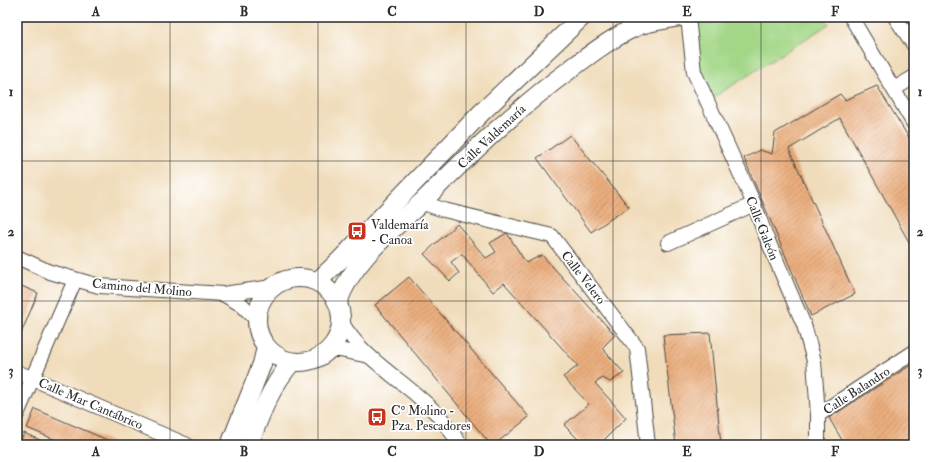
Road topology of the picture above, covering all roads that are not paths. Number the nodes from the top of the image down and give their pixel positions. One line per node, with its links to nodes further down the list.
1 (582, 17): 15 (main road, Calle Valdemaría)
2 (680, 17): 10 (main road, Calle Valdemaría)
3 (688, 17): 11 (street, Calle Galeón)
4 (852, 17): 8 (street)
5 (896, 17): 6 (street)
6 (914, 45)
7 (914, 77): 8 (street)
8 (894, 89): 9 (street)
9 (914, 124)
10 (424, 200): 18 (main road, Calle Valdemaría); 34 (street, Calle Velero)
11 (754, 204): 12 (street); 29 (street, Calle Galeón)
12 (668, 243)
13 (17, 256): 14 (street, Camino del Molino)
14 (74, 280): 17 (street, Camino del Molino); 27 (street)
15 (318, 281): 16 (main road); 18 (main road)
16 (272, 287): 17 (street, Camino del Molino); 19 (main road)
17 (223, 294): 19 (street, Camino del Molino)
18 (338, 302): 20 (main road)
19 (257, 320): 21 (main road)
20 (342, 322): 22 (main road); 24 (street)
21 (266, 347): 25 (main road); 31 (main road)
22 (330, 350): 24 (street); 25 (main road)
23 (914, 352): 29 (street, Calle Balandro)
24 (369, 356): 33 (street)
25 (292, 362): 32 (main road)
26 (17, 372): 27 (street, Calle Mar Cantábrico)
27 (32, 378): 28 (street); 30 (street, Calle Mar Cantábrico)
28 (17, 414)
29 (818, 415): 35 (street, Calle Galeón)
30 (187, 445)
31 (230, 445)
32 (249, 445)
33 (462, 445)
34 (648, 445)
35 (818, 445)

